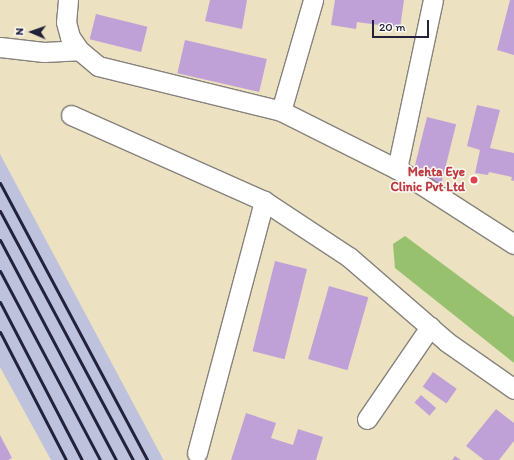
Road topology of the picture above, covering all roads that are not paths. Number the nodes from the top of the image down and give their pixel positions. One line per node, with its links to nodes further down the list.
1 (68, 0): 5 (street)
2 (313, 0): 6 (street)
3 (433, 0): 8 (street)
4 (0, 47): 5 (street)
5 (78, 50): 6 (street)
6 (281, 111): 8 (street)
7 (71, 114): 9 (street)
8 (397, 169): 10 (street)
9 (264, 201): 11 (street); 14 (street)
10 (514, 244)
11 (430, 327): 12 (street); 13 (street)
12 (514, 389)
13 (367, 420)
14 (197, 453)

